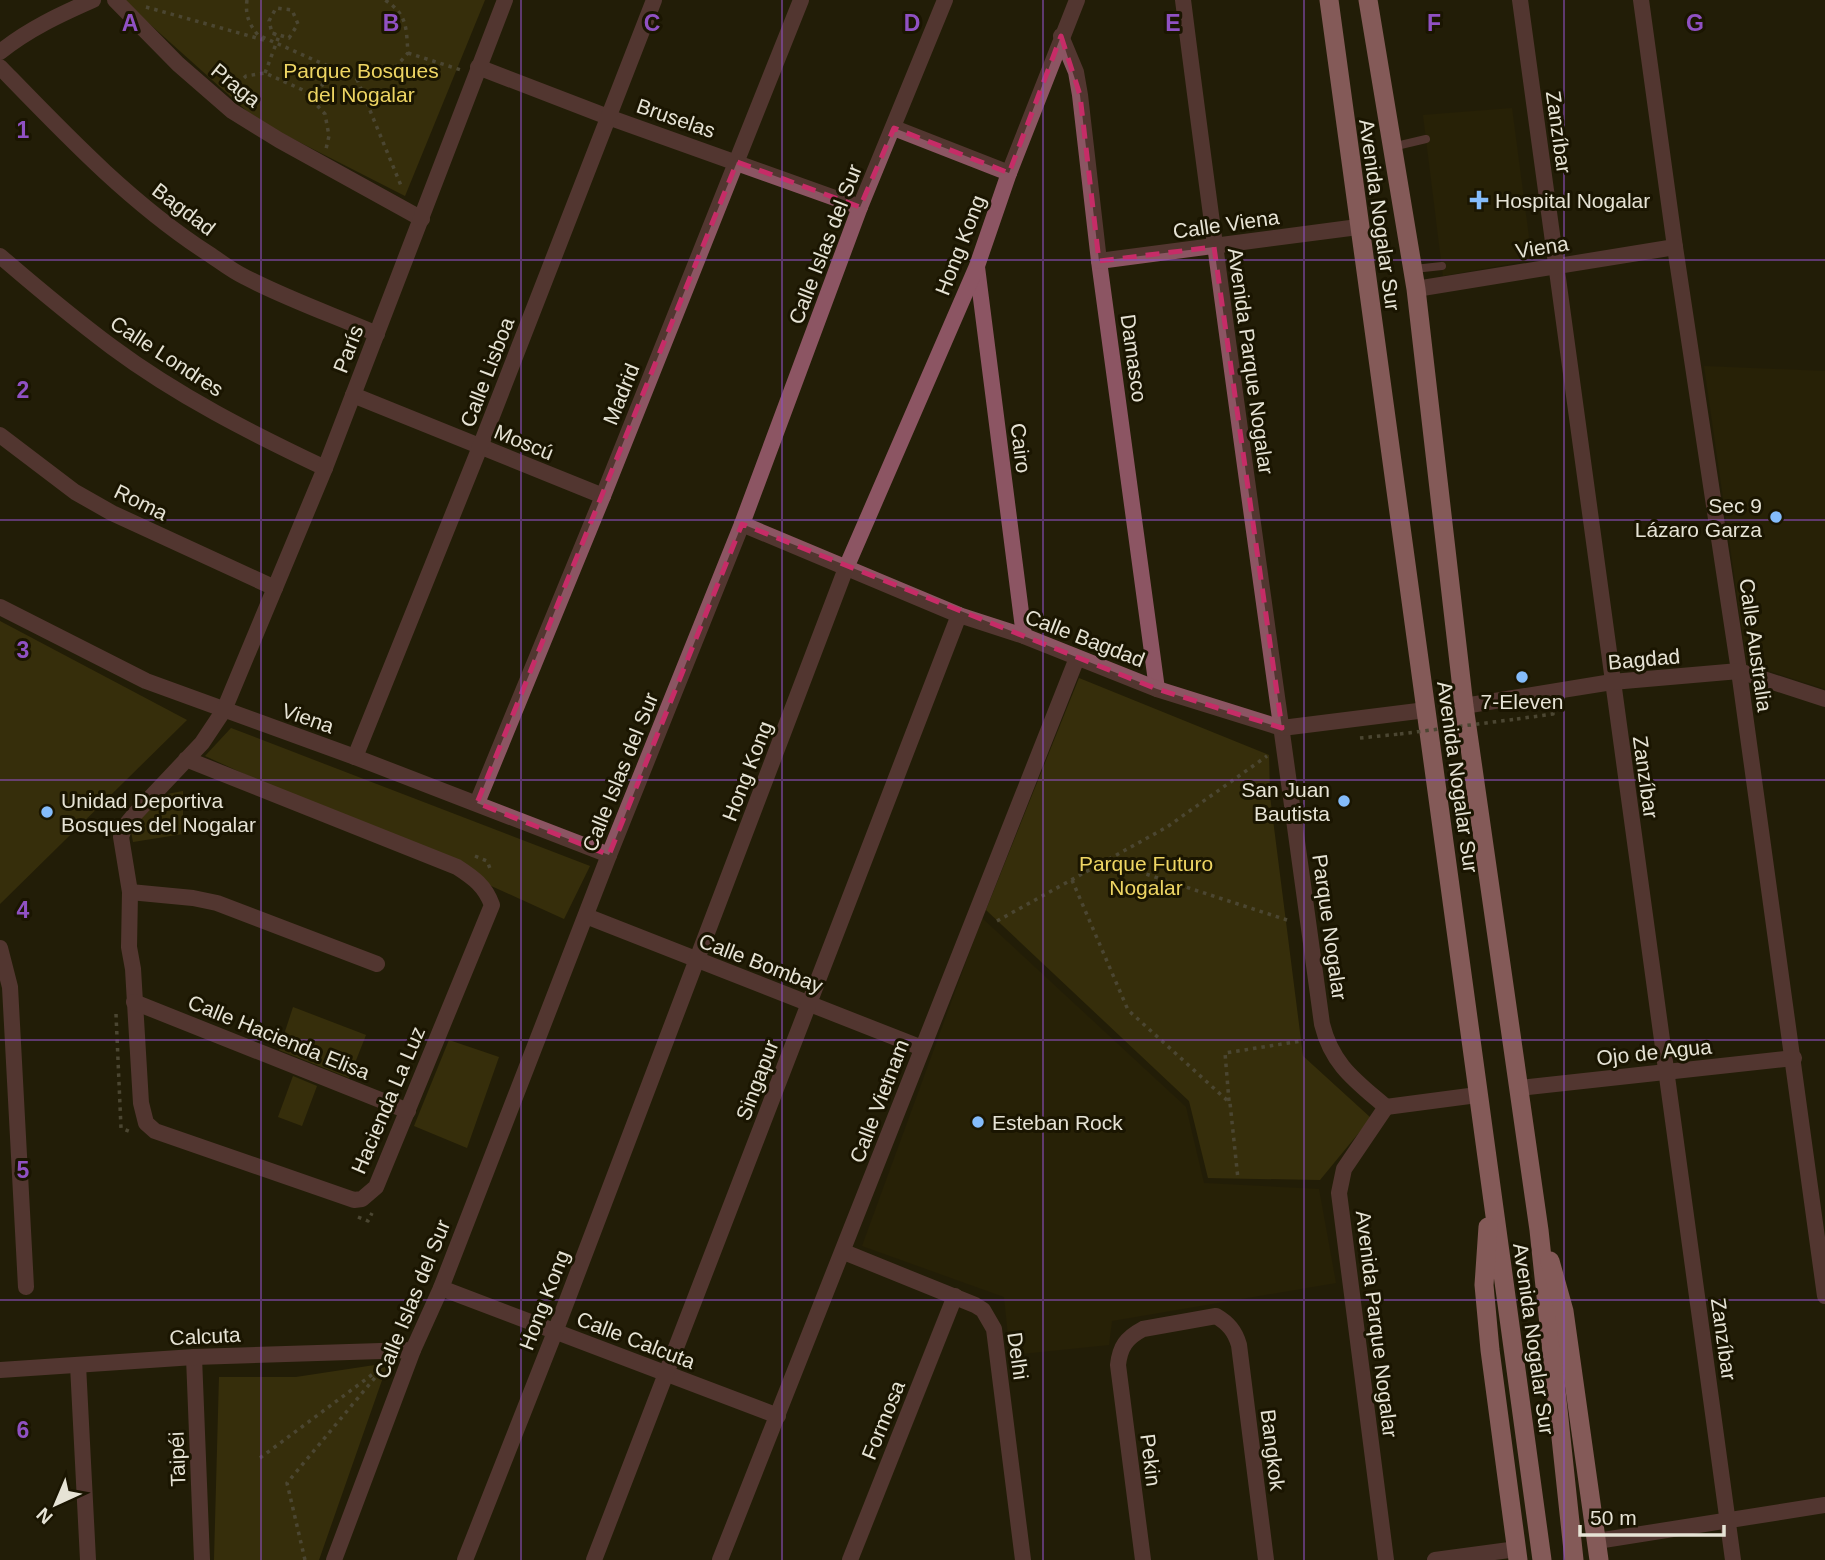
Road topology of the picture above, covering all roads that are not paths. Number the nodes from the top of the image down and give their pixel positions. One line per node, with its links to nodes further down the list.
1 (93, 0): 14 (street)
2 (116, 0): 24 (street, Praga)
3 (505, 0): 16 (street, París)
4 (654, 0): 17 (street, Calle Lisboa)
5 (801, 0): 21 (street, Madrid)
6 (945, 0): 18 (street, Calle Islas del Sur)
7 (1077, 0): 13 (street, Hong Kong)
8 (1183, 0): 26 (street, Avenida Parque Nogalar)
9 (1328, 0): 25 (highway, Avenida Nogalar Sur)
10 (1368, 0): 20 (highway, Avenida Nogalar Sur)
11 (1520, 0): 30 (street, Zanzíbar)
12 (1641, 0): 27 (street, Calle Australia)
13 (1061, 36): 22 (street, Hong Kong); 29 (street, Damasco)
14 (0, 52)
15 (0, 67): 35 (street, Bagdad)
16 (470, 69): 17 (street, Bruselas); 24 (street, París)
17 (608, 117): 21 (street, Bruselas); 38 (street, Calle Lisboa)
18 (894, 128): 22 (street); 23 (street, Calle Islas del Sur)
19 (1426, 139): 20 (lane)
20 (1392, 147): 33 (highway, Avenida Nogalar Sur)
21 (737, 162): 23 (street, Bruselas); 40 (street, Madrid)
22 (1009, 173): 31 (street, Hong Kong)
23 (860, 207): 41 (street, Calle Islas del Sur)
24 (422, 219): 35 (street, París)
25 (1358, 227): 26 (street, Calle Viena); 54 (highway, Avenida Nogalar Sur)
26 (1214, 247): 29 (street, Calle Viena); 55 (street, Avenida Parque Nogalar)
27 (1675, 247): 30 (street, Viena); 48 (street, Calle Australia)
28 (0, 256): 39 (street, Calle Londres)
29 (1099, 261): 50 (street, Damasco)
30 (1556, 265): 34 (street, Viena); 49 (street, Zanzíbar)
31 (977, 266): 42 (street, Hong Kong); 46 (street, Cairo)
32 (1442, 266): 33 (lane)
33 (1411, 270): 34 (highway, Avenida Nogalar Sur)
34 (1416, 289): 52 (highway, Avenida Nogalar Sur)
35 (377, 334): 36 (street, París)
36 (353, 395): 38 (street, Moscú); 39 (street, París)
37 (0, 435): 43 (street, Roma)
38 (480, 447): 40 (street, Moscú); 56 (street, Calle Lisboa)
39 (325, 468): 43 (street, París)
40 (603, 496): 58 (street, Madrid)
41 (742, 524): 42 (street, Calle Bagdad); 59 (street, Calle Islas del Sur)
42 (846, 568): 45 (street, Calle Bagdad); 63 (street, Hong Kong)
43 (275, 588): 53 (street, París)
44 (0, 607): 53 (street, Viena)
45 (959, 615): 46 (street, Calle Bagdad); 66 (street, Singapur)
46 (1024, 636): 47 (street, Calle Bagdad)
47 (1077, 658): 50 (street, Calle Bagdad); 67 (street, Calle Vietnam)
48 (1740, 671): 49 (street, Bagdad); 51 (street, Bagdad); 68 (street, Calle Australia)
49 (1612, 682): 52 (street, Bagdad); 69 (street, Zanzíbar)
50 (1157, 689): 55 (street, Calle Bagdad)
51 (1825, 699)
52 (1464, 706): 70 (highway, Avenida Nogalar Sur)
53 (224, 710): 56 (street, Viena); 57 (street, Hacienda La Luz)
54 (1426, 710): 55 (street, Calle Bagdad); 71 (highway, Avenida Nogalar Sur)
55 (1282, 728): 72 (street, Parque Nogalar)
56 (355, 757): 58 (street, Viena)
57 (186, 760): 60 (street, Hacienda La Luz); 73 (street, Hacienda La Luz)
58 (477, 803): 59 (street, Viena)
59 (609, 855): 61 (street, Calle Islas del Sur)
60 (130, 892): 64 (street); 65 (street, Hacienda La Luz)
61 (586, 916): 63 (street, Calle Bombay); 79 (street, Calle Islas del Sur)
62 (0, 948): 78 (street)
63 (697, 960): 66 (street, Calle Bombay); 82 (street, Hong Kong)
64 (377, 964)
65 (135, 1002): 73 (street, Calle Hacienda Elisa); 73 (street, Hacienda La Luz)
66 (809, 1004): 67 (street, Calle Bombay); 88 (street, Singapur)
67 (922, 1048): 77 (street, Calle Vietnam)
68 (1794, 1058): 69 (street, Ojo de Agua); 75 (street, Calle Australia)
69 (1665, 1072): 70 (street, Ojo de Agua); 91 (street, Zanzíbar)
70 (1520, 1088): 76 (highway, Avenida Nogalar Sur)
71 (1477, 1095): 72 (street); 74 (highway, Avenida Nogalar Sur)
72 (1386, 1107): 104 (street, Avenida Parque Nogalar)
73 (408, 1111)
74 (1492, 1202): 93 (highway); 106 (highway, Avenida Nogalar Sur)
75 (1819, 1204): 81 (street, Calle Australia)
76 (1539, 1230): 92 (highway); 107 (highway, Avenida Nogalar Sur)
77 (844, 1252): 80 (street, Delhi); 89 (street, Calle Vietnam)
78 (26, 1287)
79 (441, 1288): 82 (street, Calle Calcuta); 84 (street, Calle Islas del Sur)
80 (955, 1296): 100 (street, Formosa); 101 (street, Delhi)
81 (1825, 1296)
82 (555, 1332): 88 (street, Calle Calcuta); 97 (street, Hong Kong)
83 (1239, 1345): 102 (street, Pekin); 103 (street, Bangkok)
84 (412, 1350): 85 (street, Calcuta); 96 (street, Calle Islas del Sur)
85 (194, 1357): 86 (street, Calcuta); 95 (street, Taipéi)
86 (78, 1365): 87 (street, Calcuta); 94 (street)
87 (0, 1370)
88 (666, 1374): 89 (street, Calle Calcuta); 98 (street, Singapur)
89 (778, 1416): 99 (street, Calle Vietnam)
90 (1825, 1504): 91 (street)
91 (1728, 1520): 92 (street); 108 (street, Zanzíbar)
92 (1598, 1551)
93 (1517, 1555): 105 (street)
94 (88, 1560)
95 (202, 1560)
96 (334, 1560)
97 (465, 1560)
98 (594, 1560)
99 (720, 1560)
100 (850, 1560)
101 (1023, 1560)
102 (1143, 1560)
103 (1266, 1560)
104 (1387, 1560)
105 (1435, 1560)
106 (1542, 1560)
107 (1574, 1560)
108 (1733, 1560)

